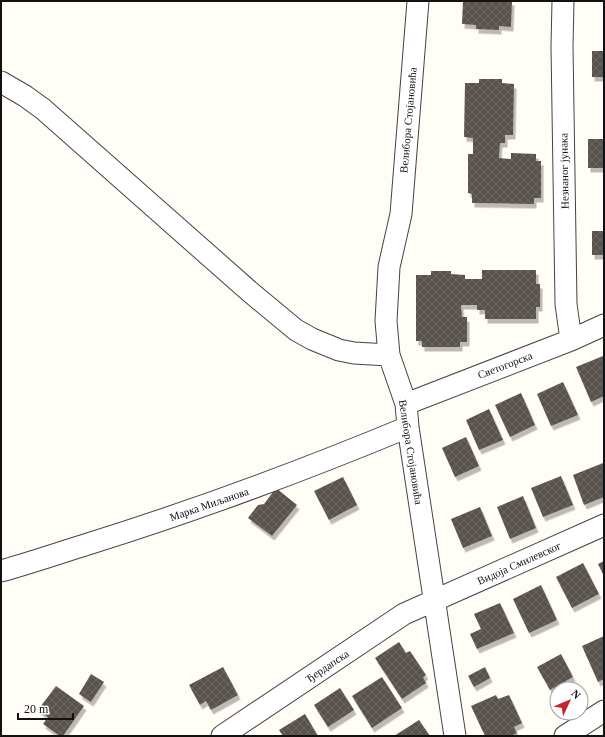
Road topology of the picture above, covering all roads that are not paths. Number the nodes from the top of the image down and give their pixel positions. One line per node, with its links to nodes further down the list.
1 (418, 1): 6 (street, Велибора Стојановића)
2 (563, 1): 5 (street, Незнаног јунака)
3 (1, 82): 6 (street)
4 (604, 325): 5 (street, Светогорска)
5 (570, 340): 7 (street, Светогорска)
6 (389, 354): 7 (street, Велибора Стојановића)
7 (406, 404): 8 (street, Велибора Стојановића)
8 (408, 427): 10 (street, Марка Миљанова); 11 (street, Велибора Стојановића)
9 (604, 525): 11 (street, Видоја Смилевског)
10 (4, 571)
11 (434, 601): 13 (street, Ђердапска); 14 (street, Велибора Стојановића)
12 (604, 711): 15 (street)
13 (222, 736)
14 (455, 736)
15 (565, 736)

